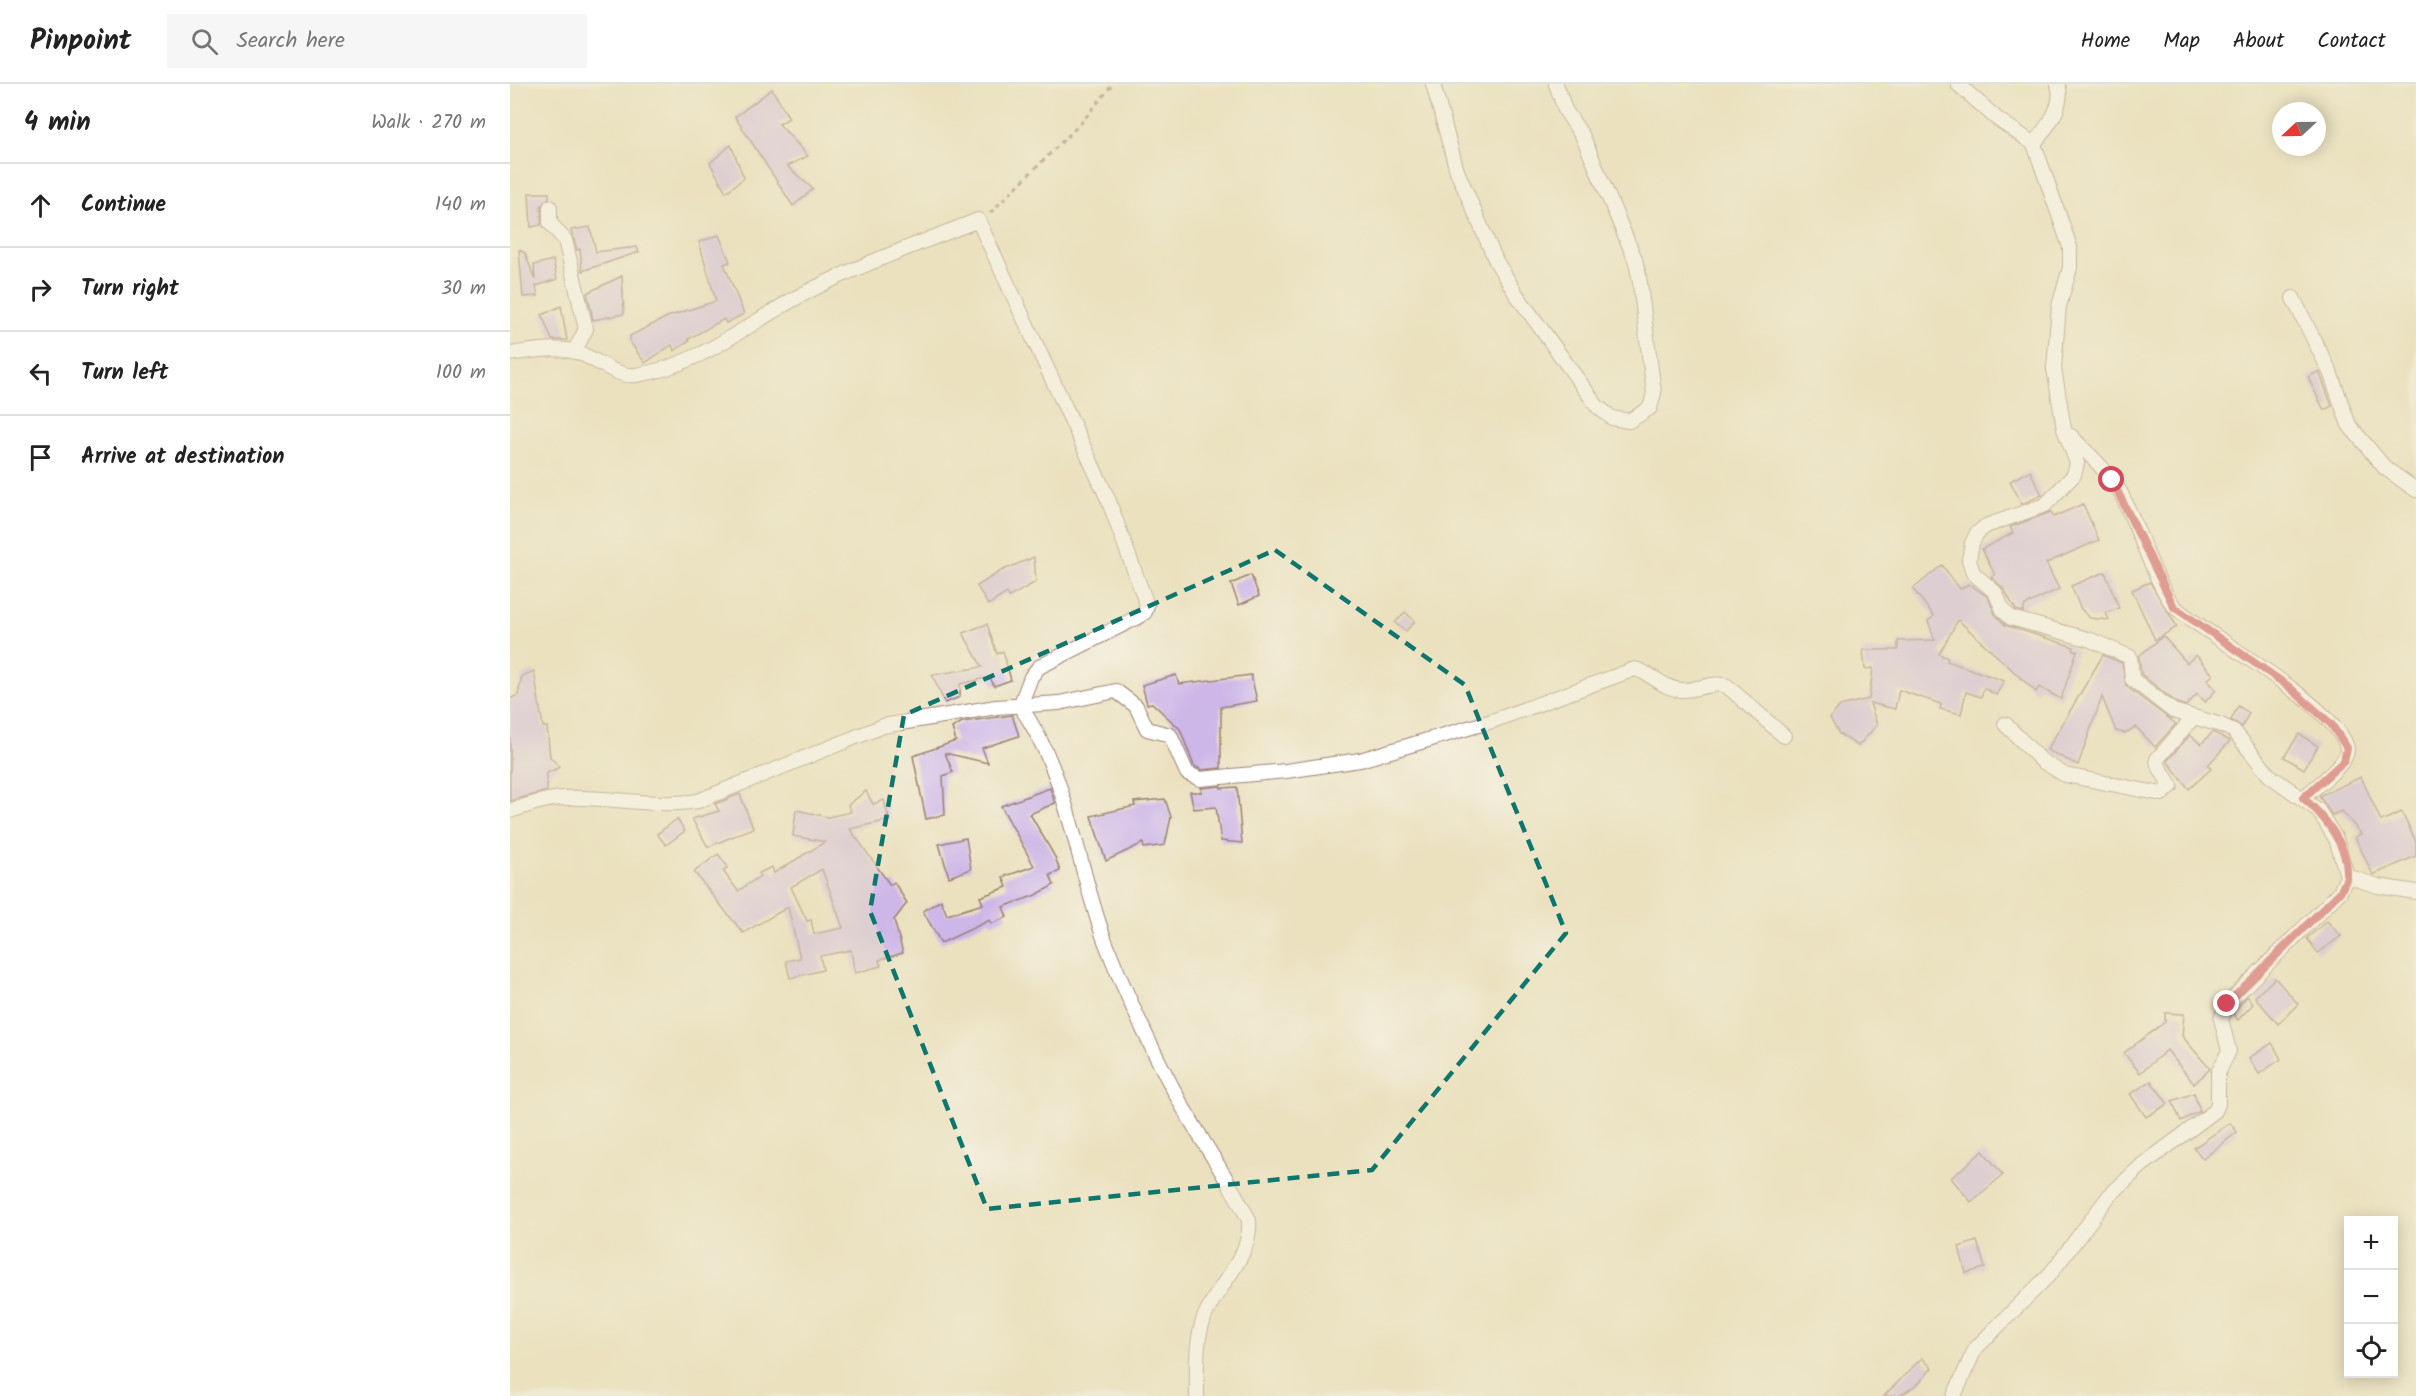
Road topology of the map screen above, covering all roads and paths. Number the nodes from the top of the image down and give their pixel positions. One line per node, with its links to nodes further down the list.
1 (1113, 84): 8 (path)
2 (1433, 84): 3 (street)
3 (1556, 84)
4 (1958, 84): 6 (street)
5 (2058, 84): 6 (street)
6 (2034, 144): 12 (street)
7 (550, 207): 10 (street)
8 (978, 220): 10 (street); 14 (street)
9 (2293, 298): 13 (street)
10 (574, 351): 11 (street)
11 (510, 354)
12 (2064, 429): 15 (street); 18 (street)
13 (2416, 490)
14 (1020, 706): 17 (street); 19 (street); 22 (street)
15 (2193, 718): 16 (street); 18 (street)
16 (2006, 724)
17 (1784, 736)
18 (2303, 798): 20 (street)
19 (510, 812)
20 (2347, 876): 21 (street); 23 (street)
21 (2416, 892)
22 (1197, 1396)
23 (1954, 1396)

